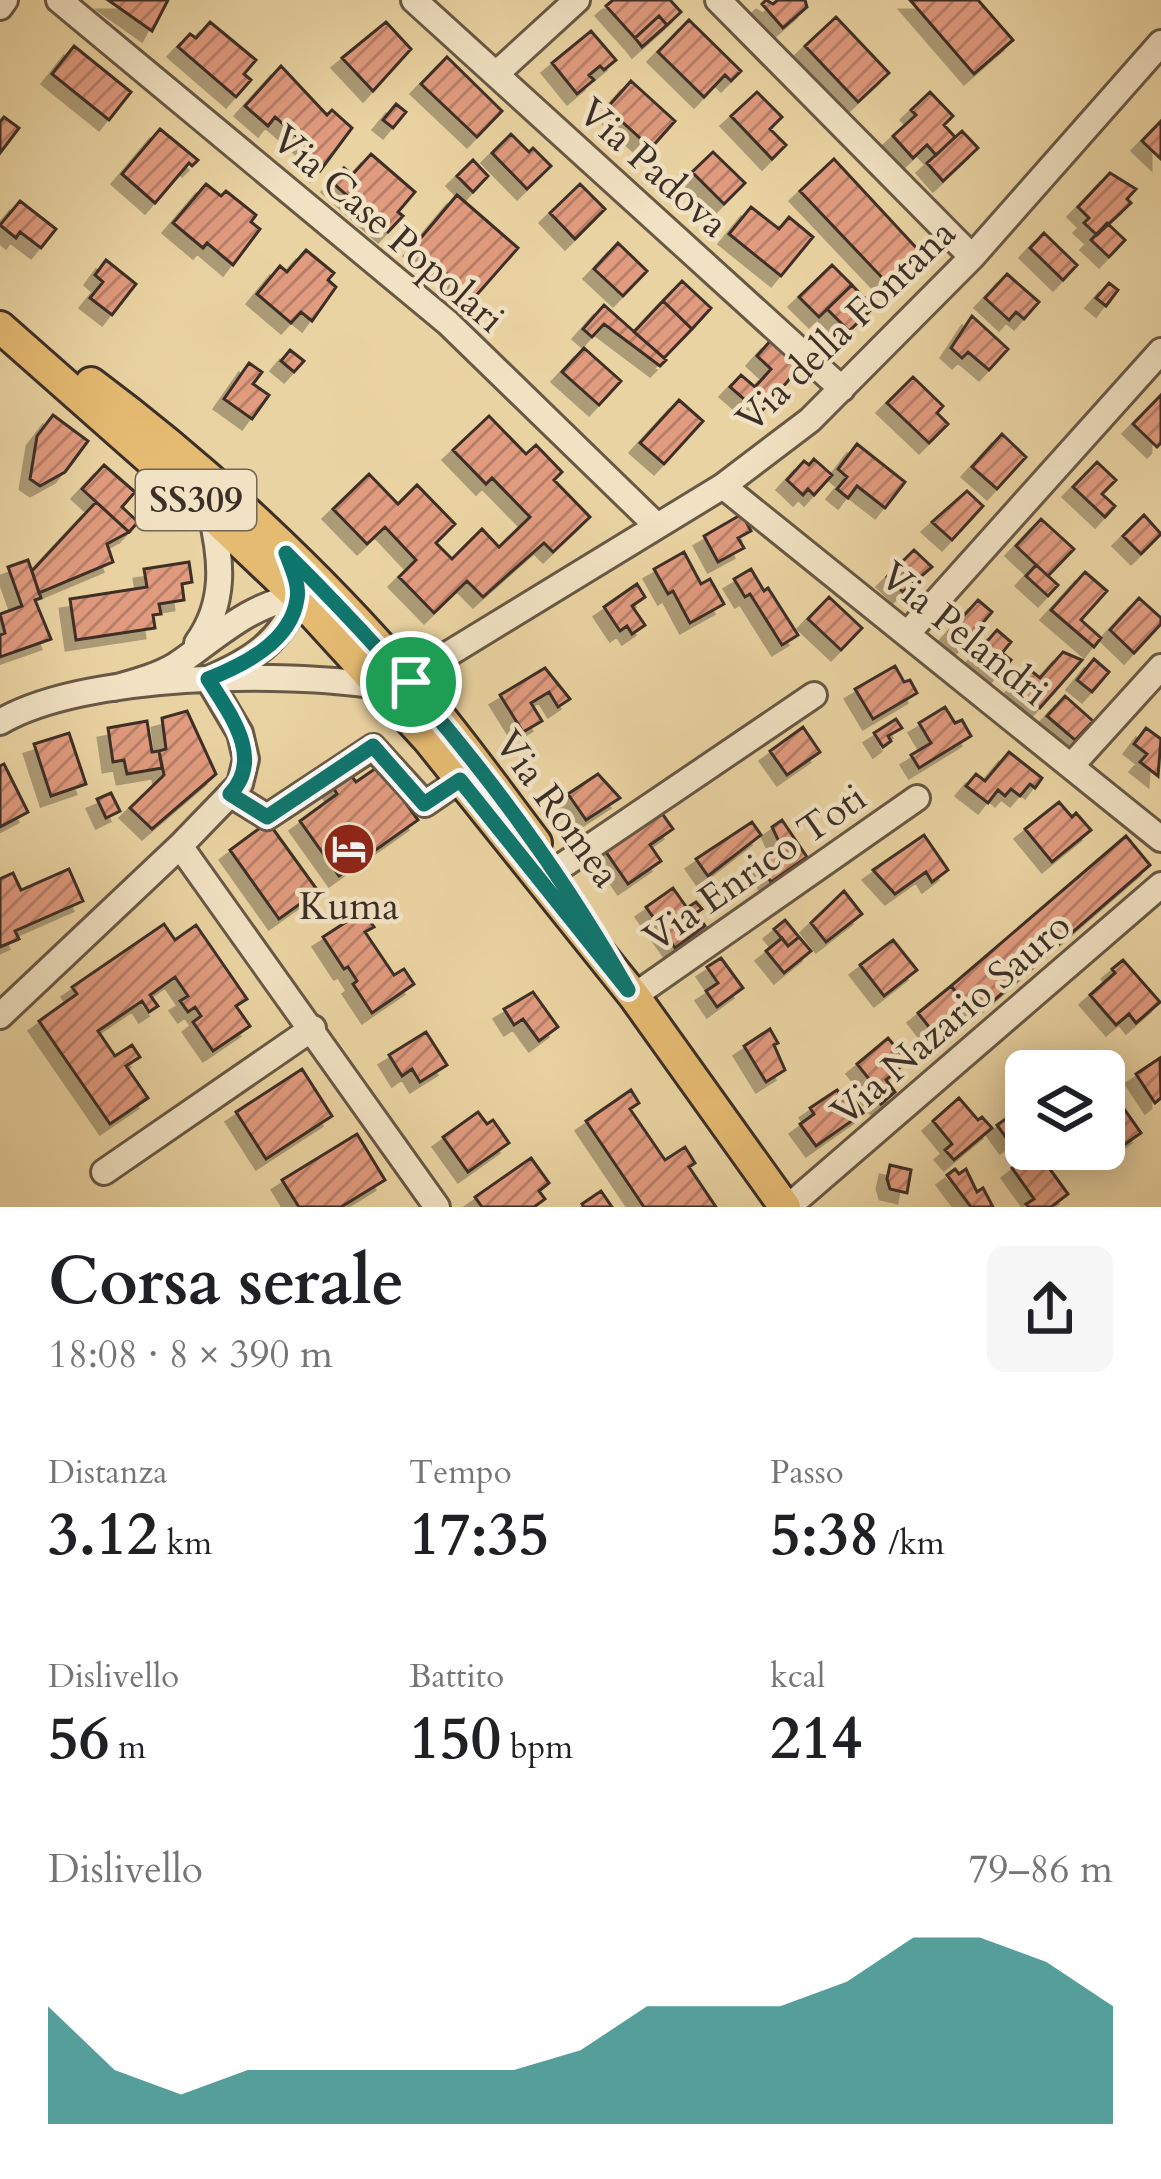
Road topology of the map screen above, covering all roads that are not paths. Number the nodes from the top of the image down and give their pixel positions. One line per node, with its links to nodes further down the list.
1 (59, 0): 13 (street, Via Case Popolari)
2 (414, 0): 6 (street, Via Padova)
3 (577, 0): 6 (street)
4 (718, 0): 7 (street)
5 (1161, 43): 7 (street, Via della Fontana)
6 (496, 74): 10 (street, Via Padova)
7 (972, 257): 10 (street, Via della Fontana)
8 (0, 323): 12 (main road, Via Romea / SS309); 14 (main road, Via Romea / SS309)
9 (1161, 350): 17 (street)
10 (842, 389): 11 (street, Via della Fontana)
11 (723, 486): 13 (street, Via della Fontana); 17 (street, Via Pelandri)
12 (211, 514): 15 (main road, Via Romea / SS309); 19 (street)
13 (657, 526): 22 (street, Via della Fontana)
14 (286, 553): 15 (main road, Via Romea / SS309); 18 (main road, Via Romea / SS309)
15 (298, 597): 16 (main road, Via Romea / SS309); 18 (main road, Via Romea / SS309); 19 (street); 21 (street)
16 (331, 632): 22 (main road, Via Romea / SS309); 23 (main road, Via Romea / SS309)
17 (907, 634): 28 (street, Via Pelandri)
18 (385, 653): 22 (main road, Via Romea / SS309)
19 (190, 654): 24 (street)
20 (1161, 667): 28 (street)
21 (208, 679): 23 (street); 24 (street); 30 (street)
22 (411, 682): 23 (main road); 27 (main road, Via Romea / SS309); 34 (main road, Via Romea / SS309)
23 (378, 686): 27 (main road, Via Romea / SS309)
24 (114, 688): 26 (street)
25 (814, 695): 34 (street)
26 (0, 722)
27 (428, 739): 29 (main road, Via Romea / SS309)
28 (1071, 766): 32 (street, Via Pelandri)
29 (460, 780): 30 (street); 36 (main road, Via Romea / SS309)
30 (230, 794): 33 (street)
31 (917, 798): 36 (street, Via Enrico Toti)
32 (1161, 839)
33 (180, 847): 37 (street); 38 (street)
34 (556, 870): 36 (main road, Via Romea / SS309)
35 (1161, 885): 41 (street, Via Nazario Sauro)
36 (631, 993): 41 (main road, Via Romea / SS309)
37 (0, 1016)
38 (313, 1028): 39 (street); 40 (street)
39 (104, 1172)
40 (437, 1207)
41 (786, 1207)

